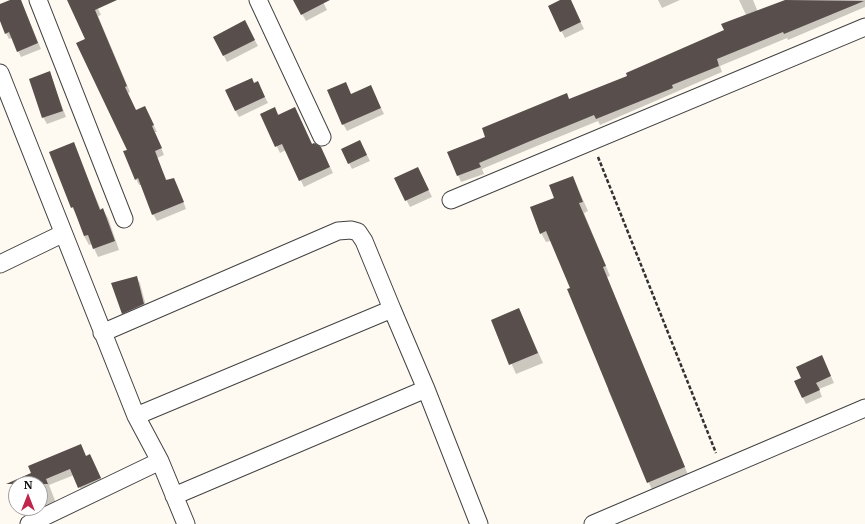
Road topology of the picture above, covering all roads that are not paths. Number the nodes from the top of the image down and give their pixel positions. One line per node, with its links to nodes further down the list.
1 (38, 0): 7 (street)
2 (258, 0): 5 (street)
3 (865, 27): 6 (street)
4 (1, 77): 8 (street)
5 (322, 137)
6 (451, 200)
7 (124, 219)
8 (62, 234): 9 (street); 11 (street)
9 (0, 264)
10 (392, 309): 11 (street); 12 (street); 14 (street)
11 (102, 333): 14 (street)
12 (426, 389): 16 (street); 19 (street)
13 (865, 408): 20 (street)
14 (136, 416): 15 (street)
15 (160, 462): 16 (street); 17 (street)
16 (174, 496): 18 (street)
17 (29, 524)
18 (186, 524)
19 (479, 524)
20 (593, 524)

